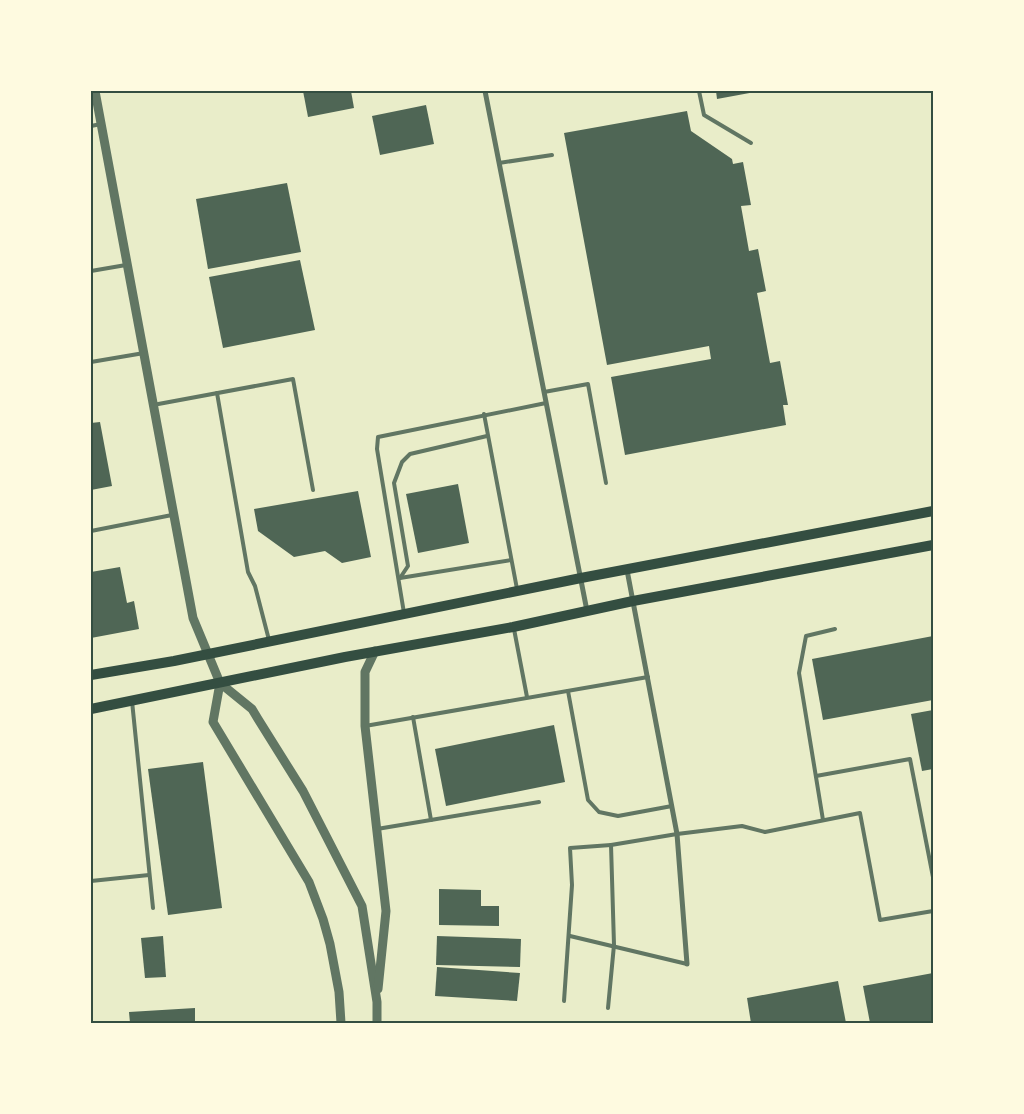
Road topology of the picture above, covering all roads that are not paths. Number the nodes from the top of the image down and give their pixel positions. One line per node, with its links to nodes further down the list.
1 (95, 91): 4 (street)
2 (486, 91): 8 (street)
3 (700, 91): 6 (lane)
4 (101, 124): 5 (lane); 9 (street)
5 (91, 126)
6 (751, 143)
7 (552, 155): 8 (lane)
8 (498, 163): 13 (street)
9 (127, 264): 10 (lane); 11 (street)
10 (91, 271)
11 (144, 353): 12 (lane); 16 (street)
12 (91, 362)
13 (544, 392): 15 (street); 19 (lane)
14 (217, 394): 16 (lane); 20 (lane); 35 (lane)
15 (546, 403): 17 (lane); 28 (street)
16 (153, 405): 22 (street)
17 (484, 414): 18 (lane); 27 (lane)
18 (488, 436): 25 (lane); 27 (lane)
19 (606, 482)
20 (312, 490)
21 (933, 511): 26 (main road)
22 (174, 514): 23 (lane); 37 (street)
23 (91, 531)
24 (933, 545): 30 (main road)
25 (511, 560): 27 (lane); 29 (lane)
26 (627, 569): 28 (main road); 30 (street)
27 (400, 578): 32 (lane)
28 (581, 578): 29 (main road); 31 (street)
29 (517, 591): 32 (main road)
30 (633, 601): 31 (main road); 39 (street)
31 (587, 611): 33 (main road)
32 (404, 613): 35 (main road)
33 (513, 627): 36 (main road); 42 (lane)
34 (835, 629): 47 (lane)
35 (270, 642): 37 (main road)
36 (375, 652): 40 (main road); 46 (street)
37 (207, 654): 38 (main road); 40 (street)
38 (91, 675)
39 (648, 677): 41 (lane); 49 (street)
40 (220, 683): 43 (main road); 63 (street); 66 (street)
41 (568, 690): 42 (lane); 49 (lane)
42 (527, 697): 45 (lane)
43 (132, 701): 44 (main road); 55 (lane)
44 (91, 709)
45 (413, 717): 46 (lane); 50 (lane)
46 (365, 726): 52 (street)
47 (816, 776): 51 (lane); 56 (lane)
48 (540, 802): 50 (lane)
49 (672, 806): 53 (street)
50 (431, 820): 52 (lane)
51 (823, 820): 53 (lane); 59 (lane)
52 (376, 829): 63 (street)
53 (677, 834): 54 (lane); 62 (street)
54 (611, 845): 60 (lane); 61 (lane)
55 (149, 875): 57 (lane); 58 (lane)
56 (933, 877)
57 (91, 880)
58 (153, 908)
59 (933, 911)
60 (570, 936): 61 (lane); 64 (lane)
61 (614, 945): 62 (lane); 65 (lane)
62 (687, 964)
63 (377, 1002): 67 (street)
64 (564, 1002)
65 (608, 1008)
66 (341, 1023)
67 (377, 1023)

